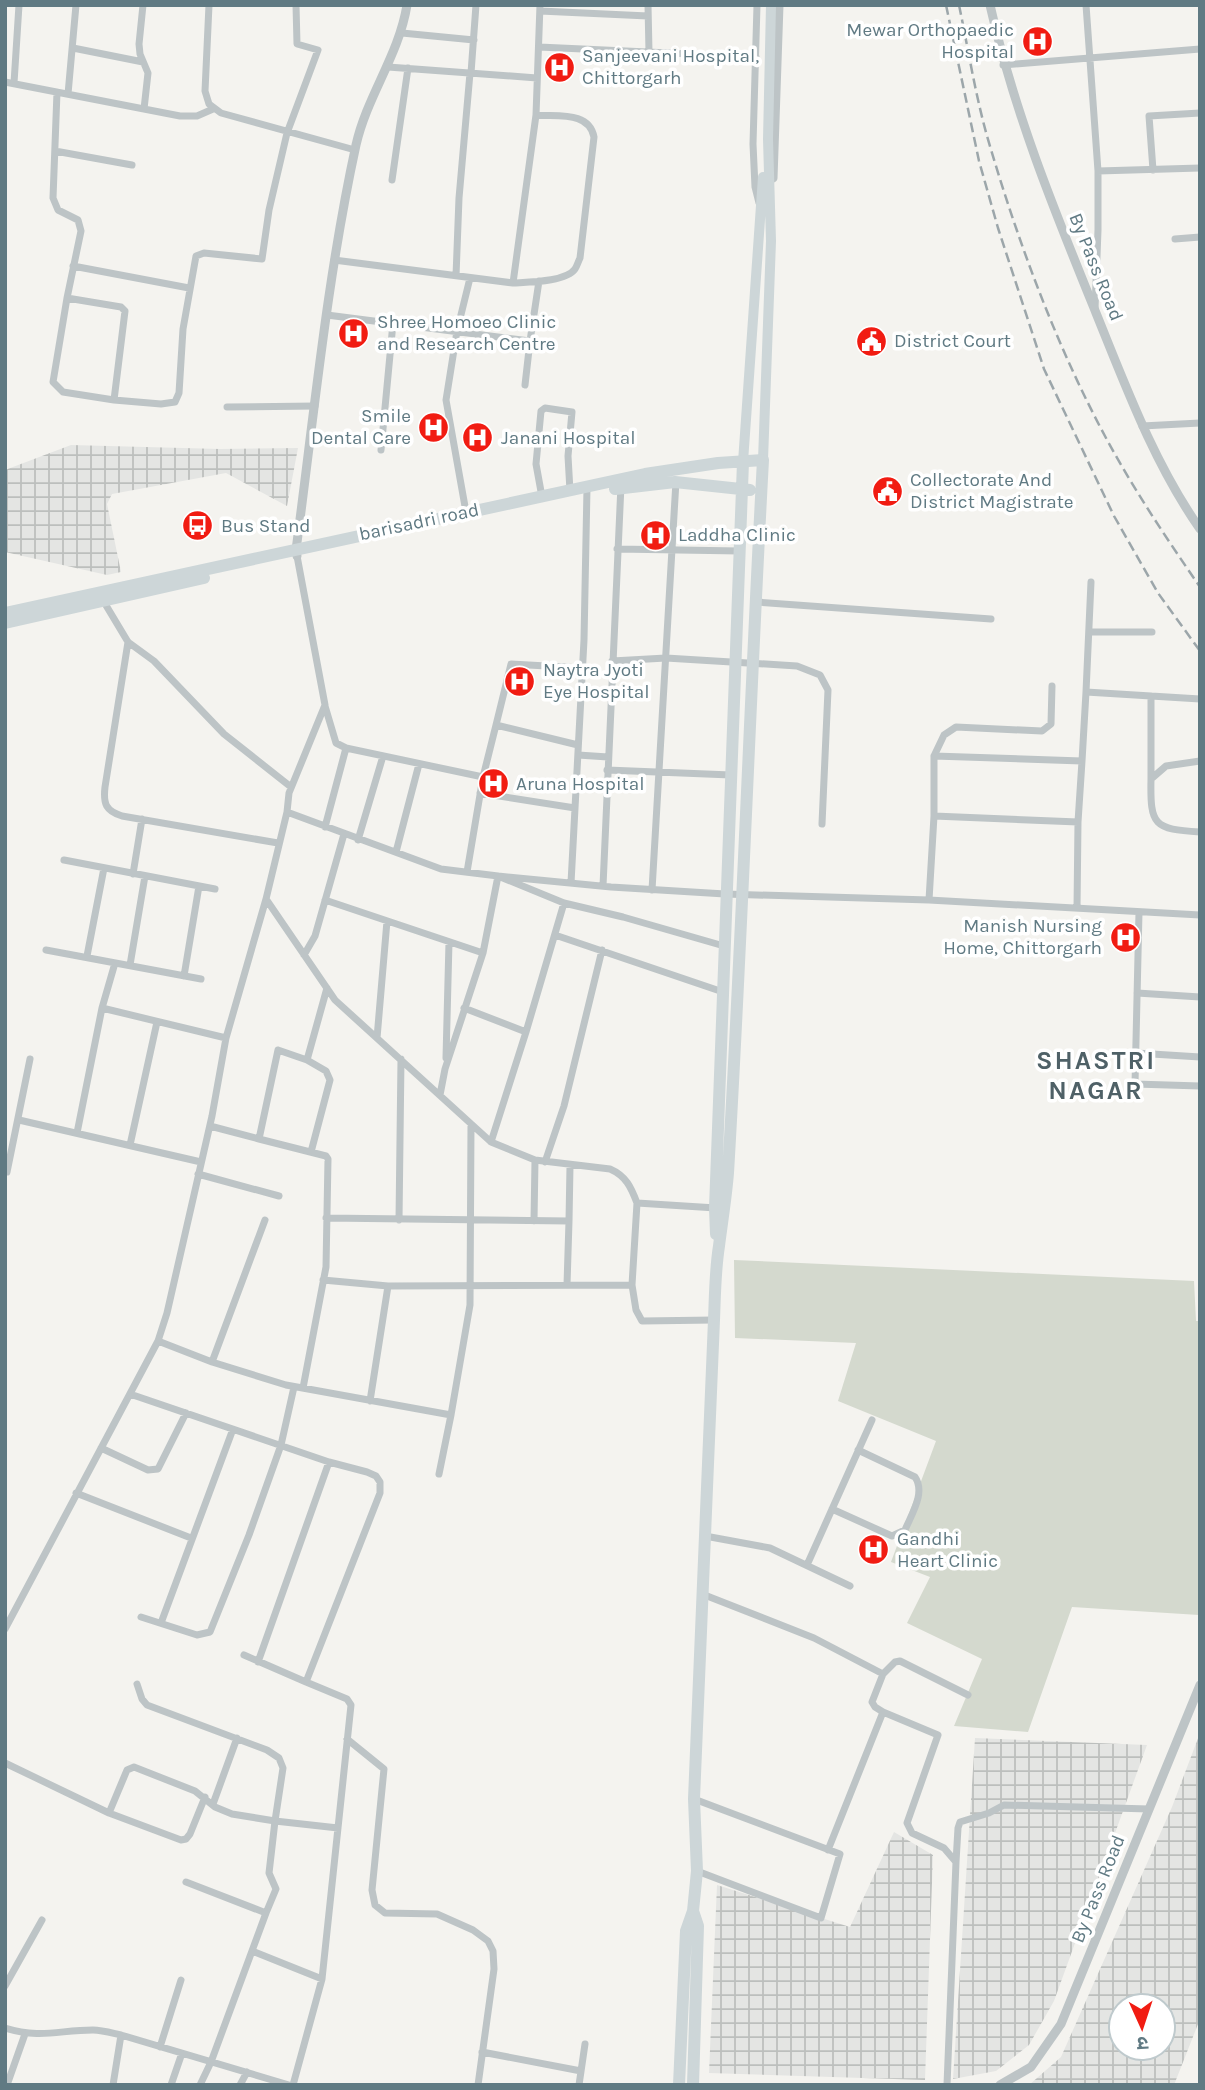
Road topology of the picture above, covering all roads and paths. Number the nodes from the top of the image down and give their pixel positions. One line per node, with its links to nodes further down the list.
1 (19, 5): 31 (street)
2 (76, 5): 19 (street)
3 (143, 5): 24 (street)
4 (209, 5): 34 (street)
5 (296, 5): 38 (street)
6 (407, 5): 16 (street)
7 (476, 5): 17 (street)
8 (648, 5): 15 (street)
9 (757, 5): 22 (street)
10 (771, 5): 39 (main road)
11 (779, 5): 47 (street)
12 (990, 5): 25 (street, By Pass Road)
13 (1086, 5): 23 (street)
14 (540, 8): 15 (street); 18 (street)
15 (648, 16): 21 (street)
16 (401, 33): 17 (street); 26 (street)
17 (474, 40): 28 (street)
18 (539, 47): 21 (street); 29 (street)
19 (73, 48): 24 (street); 33 (street)
20 (1200, 49): 23 (street)
21 (649, 52): 22 (street)
22 (756, 57): 48 (street)
23 (1090, 58): 25 (street); 45 (street)
24 (144, 62): 35 (street)
25 (1003, 65): 61 (street, By Pass Road)
26 (388, 67): 27 (street); 40 (street)
27 (408, 68): 28 (street); 46 (street)
28 (471, 73): 29 (street); 53 (street)
29 (537, 78): 37 (street)
30 (5, 82): 31 (street)
31 (14, 83): 32 (street)
32 (57, 92): 33 (street); 41 (street)
33 (68, 94): 35 (street)
34 (213, 108): 35 (street); 38 (street)
35 (144, 109)
36 (1200, 113): 44 (street)
37 (536, 116): 55 (street); 56 (street)
38 (287, 133): 40 (street); 57 (street)
39 (768, 139): 47 (main road); 48 (main road)
40 (355, 150): 51 (street)
41 (55, 151): 42 (street); 52 (street)
42 (132, 165)
43 (1200, 168): 44 (street)
44 (1153, 170): 45 (street)
45 (1098, 171): 61 (street)
46 (392, 180)
47 (769, 190): 60 (main road)
48 (760, 208): 59 (main road)
49 (1200, 237): 50 (street)
50 (1175, 239)
51 (334, 260): 53 (street); 62 (street)
52 (73, 266): 57 (street); 58 (street)
53 (456, 276): 54 (street)
54 (470, 278): 56 (street); 64 (street)
55 (539, 281): 56 (street); 65 (street)
56 (513, 283)
57 (189, 288): 67 (street)
58 (66, 298): 67 (street); 67 (street)
59 (754, 301): 60 (main road); 74 (main road)
60 (769, 301): 73 (main road)
61 (1094, 309): 71 (street, By Pass Road)
62 (327, 315): 63 (street); 68 (street)
63 (393, 323): 64 (street); 72 (street)
64 (457, 331): 65 (street); 82 (street)
65 (530, 341): 66 (street)
66 (525, 385)
67 (114, 400)
68 (315, 406): 69 (street); 87 (street)
69 (227, 407)
70 (1200, 423): 71 (street)
71 (1142, 426): 83 (street, By Pass Road)
72 (382, 450)
73 (763, 460): 74 (main road, barisadri road); 78 (main road)
74 (743, 462): 75 (main road, barisadri road); 77 (main road)
75 (676, 476): 76 (main road, barisadri road); 76 (main road, barisadri road); 77 (main road); 85 (street)
76 (621, 484): 80 (main road, barisadri road); 84 (street)
77 (743, 489): 78 (main road); 86 (main road)
78 (761, 490): 91 (main road)
79 (570, 491): 80 (main road, barisadri road); 81 (main road, barisadri road); 81 (street)
80 (587, 491): 82 (main road, barisadri road); 102 (street)
81 (542, 497): 82 (main road, barisadri road)
82 (460, 516): 87 (main road, barisadri road)
83 (1200, 529)
84 (617, 549): 85 (street); 99 (street)
85 (672, 550): 86 (street); 98 (street)
86 (740, 551): 100 (main road)
87 (296, 553): 89 (main road, barisadri road); 90 (main road, barisadri road); 107 (street)
88 (1091, 582): 95 (street)
89 (82, 602): 90 (main road, barisadri road); 92 (main road); 94 (main road)
90 (104, 602): 97 (street)
91 (755, 602): 93 (street); 101 (main road)
92 (5, 613)
93 (992, 619)
94 (5, 623)
95 (1089, 632): 96 (street); 104 (street)
96 (1152, 632)
97 (128, 642): 123 (street); 128 (street)
98 (666, 659): 99 (street); 100 (street); 119 (street)
99 (612, 662): 114 (street)
100 (735, 663): 101 (street); 120 (main road)
101 (752, 664): 130 (street); 149 (main road)
102 (582, 668): 108 (street); 109 (street)
103 (1052, 686): 113 (street)
104 (1086, 692): 105 (street); 115 (street)
105 (1151, 696): 106 (street); 122 (street)
106 (1200, 699)
107 (325, 705): 110 (street); 123 (street)
108 (496, 725): 109 (street); 121 (street)
109 (578, 745): 111 (street)
110 (345, 748): 112 (street); 131 (street)
111 (578, 755): 114 (street); 125 (street)
112 (383, 756): 117 (street); 134 (street)
113 (934, 756): 115 (street); 127 (street)
114 (608, 757): 118 (street)
115 (1082, 761): 129 (street)
116 (1200, 761): 122 (street)
117 (419, 764): 121 (street); 136 (street)
118 (607, 770): 119 (street); 145 (street)
119 (659, 772): 120 (street); 147 (street)
120 (731, 775): 148 (main road)
121 (483, 777): 124 (street)
122 (1151, 779): 132 (street)
123 (291, 787): 126 (street)
124 (480, 793): 125 (street); 139 (street)
125 (575, 808): 143 (street)
126 (287, 812): 131 (street); 135 (street)
127 (934, 816): 129 (street); 152 (street)
128 (142, 819): 135 (street); 140 (street)
129 (1078, 822): 154 (street)
130 (822, 824)
131 (325, 827): 133 (street)
132 (1200, 832)
133 (344, 834): 134 (street); 151 (street)
134 (358, 840): 136 (street)
135 (278, 843): 150 (street)
136 (396, 852): 139 (street)
137 (64, 860): 138 (street)
138 (104, 868): 140 (street); 165 (street)
139 (467, 872): 142 (street)
140 (133, 874): 141 (street)
141 (145, 876): 144 (street); 167 (street)
142 (498, 876): 143 (street); 153 (street); 163 (street)
143 (570, 883): 145 (street)
144 (199, 886): 146 (street); 168 (street)
145 (603, 886): 147 (street)
146 (215, 889)
147 (652, 890): 148 (street)
148 (725, 894): 149 (street); 160 (main road)
149 (744, 895): 152 (street); 204 (main road)
150 (266, 899): 164 (street); 178 (street)
151 (325, 900): 157 (street); 164 (street)
152 (929, 900): 154 (street)
153 (564, 903): 158 (street); 160 (street)
154 (1077, 908): 155 (street)
155 (1139, 912): 156 (street); 172 (street)
156 (1200, 915)
157 (387, 921): 159 (street); 179 (street)
158 (555, 934): 162 (street); 177 (street)
159 (449, 942): 163 (street); 185 (street)
160 (724, 946): 171 (main road)
161 (46, 950): 165 (street)
162 (602, 950): 171 (street); 198 (street)
163 (483, 953): 175 (street)
164 (304, 955): 170 (street)
165 (88, 956): 166 (street)
166 (115, 963): 167 (street); 174 (street)
167 (130, 965): 168 (street)
168 (184, 976): 169 (street)
169 (201, 979)
170 (327, 988): 179 (street); 184 (street)
171 (723, 992): 204 (main road)
172 (1137, 993): 173 (street); 180 (street)
173 (1200, 997)
174 (102, 1008): 176 (street); 191 (street)
175 (464, 1008): 177 (street); 185 (street)
176 (157, 1021): 178 (street); 194 (street)
177 (526, 1032): 193 (street)
178 (226, 1038): 190 (street)
179 (377, 1038): 183 (street)
180 (1136, 1053): 181 (street); 186 (street)
181 (1200, 1056)
182 (30, 1059): 188 (street)
183 (401, 1059): 187 (street); 207 (street)
184 (307, 1060): 192 (street); 195 (street)
185 (445, 1069): 187 (street)
186 (1200, 1086)
187 (440, 1095): 189 (street)
188 (19, 1120): 191 (street); 200 (street)
189 (471, 1124): 193 (street); 208 (street)
190 (210, 1126): 192 (street); 197 (street)
191 (77, 1133): 194 (street)
192 (259, 1139): 195 (street)
193 (491, 1142): 196 (street)
194 (130, 1145): 197 (street)
195 (311, 1152): 205 (street)
196 (535, 1160): 198 (street); 209 (street)
197 (201, 1162): 201 (street)
198 (545, 1162): 199 (street)
199 (570, 1166): 203 (street); 210 (street)
200 (7, 1172)
201 (198, 1174): 202 (street); 217 (street)
202 (279, 1196)
203 (637, 1203): 204 (street); 214 (street)
204 (720, 1208): 216 (main road)
205 (326, 1218): 207 (street); 211 (street)
206 (265, 1220): 218 (street)
207 (399, 1220): 208 (street)
208 (470, 1221): 209 (street); 212 (street)
209 (534, 1221): 210 (street)
210 (569, 1221): 213 (street)
211 (324, 1280): 215 (street); 220 (street)
212 (470, 1285): 213 (street); 215 (street); 224 (street)
213 (567, 1285): 214 (street)
214 (632, 1285): 216 (street)
215 (388, 1286): 222 (street)
216 (713, 1320): 234 (main road)
217 (158, 1341): 218 (street); 221 (street)
218 (212, 1362): 219 (street)
219 (294, 1387): 220 (street); 227 (street)
220 (303, 1388): 222 (street)
221 (130, 1394): 223 (street); 228 (street)
222 (370, 1401): 224 (street)
223 (186, 1413): 226 (street); 228 (street)
224 (452, 1415): 231 (street)
225 (872, 1420): 229 (street)
226 (233, 1429): 227 (street); 235 (street)
227 (281, 1446): 230 (street); 240 (street)
228 (101, 1448): 232 (street)
229 (859, 1450): 233 (street); 233 (street)
230 (329, 1462): 243 (street); 245 (street)
231 (439, 1474)
232 (76, 1493): 235 (street); 241 (street)
233 (832, 1509): 236 (street)
234 (704, 1536): 236 (street); 238 (main road)
235 (191, 1538): 240 (street)
236 (807, 1565): 237 (street)
237 (850, 1586)
238 (702, 1594): 244 (street); 254 (main road)
239 (141, 1617): 240 (street)
240 (161, 1623)
241 (5, 1629)
242 (244, 1655): 243 (street)
243 (258, 1662): 245 (street)
244 (883, 1674): 248 (street); 249 (street)
245 (306, 1682): 251 (street)
246 (137, 1684): 250 (street)
247 (1200, 1685): 256 (street, By Pass Road)
248 (968, 1695)
249 (883, 1712): 260 (street); 261 (street)
250 (237, 1738): 255 (street); 258 (street)
251 (347, 1739): 259 (street); 276 (street)
252 (5, 1763): 257 (street)
253 (205, 1797): 255 (street); 257 (street); 257 (street)
254 (695, 1799): 260 (street); 262 (main road)
255 (213, 1804): 258 (street)
256 (1149, 1809): 261 (street); 292 (street, By Pass Road)
257 (109, 1813)
258 (275, 1821): 259 (street); 265 (street)
259 (338, 1828): 268 (street)
260 (828, 1850): 262 (street)
261 (956, 1862): 291 (street)
262 (697, 1871): 264 (main road)
263 (186, 1882): 265 (street)
264 (694, 1911): 289 (main road); 290 (main road)
265 (266, 1913): 267 (street)
266 (42, 1920): 270 (street)
267 (252, 1951): 268 (street); 278 (street)
268 (322, 1979): 286 (street)
269 (181, 1980): 275 (street)
270 (5, 1986)
271 (5, 2028): 272 (street)
272 (25, 2034): 273 (street); 281 (street)
273 (121, 2035): 275 (street); 282 (street)
274 (585, 2044): 279 (street)
275 (160, 2047): 277 (street)
276 (482, 2052): 279 (street); 287 (street)
277 (182, 2053): 278 (street); 283 (street)
278 (211, 2062): 280 (street); 284 (street)
279 (581, 2071): 288 (street)
280 (247, 2073): 285 (street); 286 (street)
281 (7, 2085)
282 (113, 2085)
283 (171, 2085)
284 (200, 2085)
285 (240, 2085)
286 (291, 2085)
287 (478, 2085)
288 (579, 2085)
289 (679, 2085)
290 (693, 2085)
291 (947, 2085)
292 (1000, 2085)

